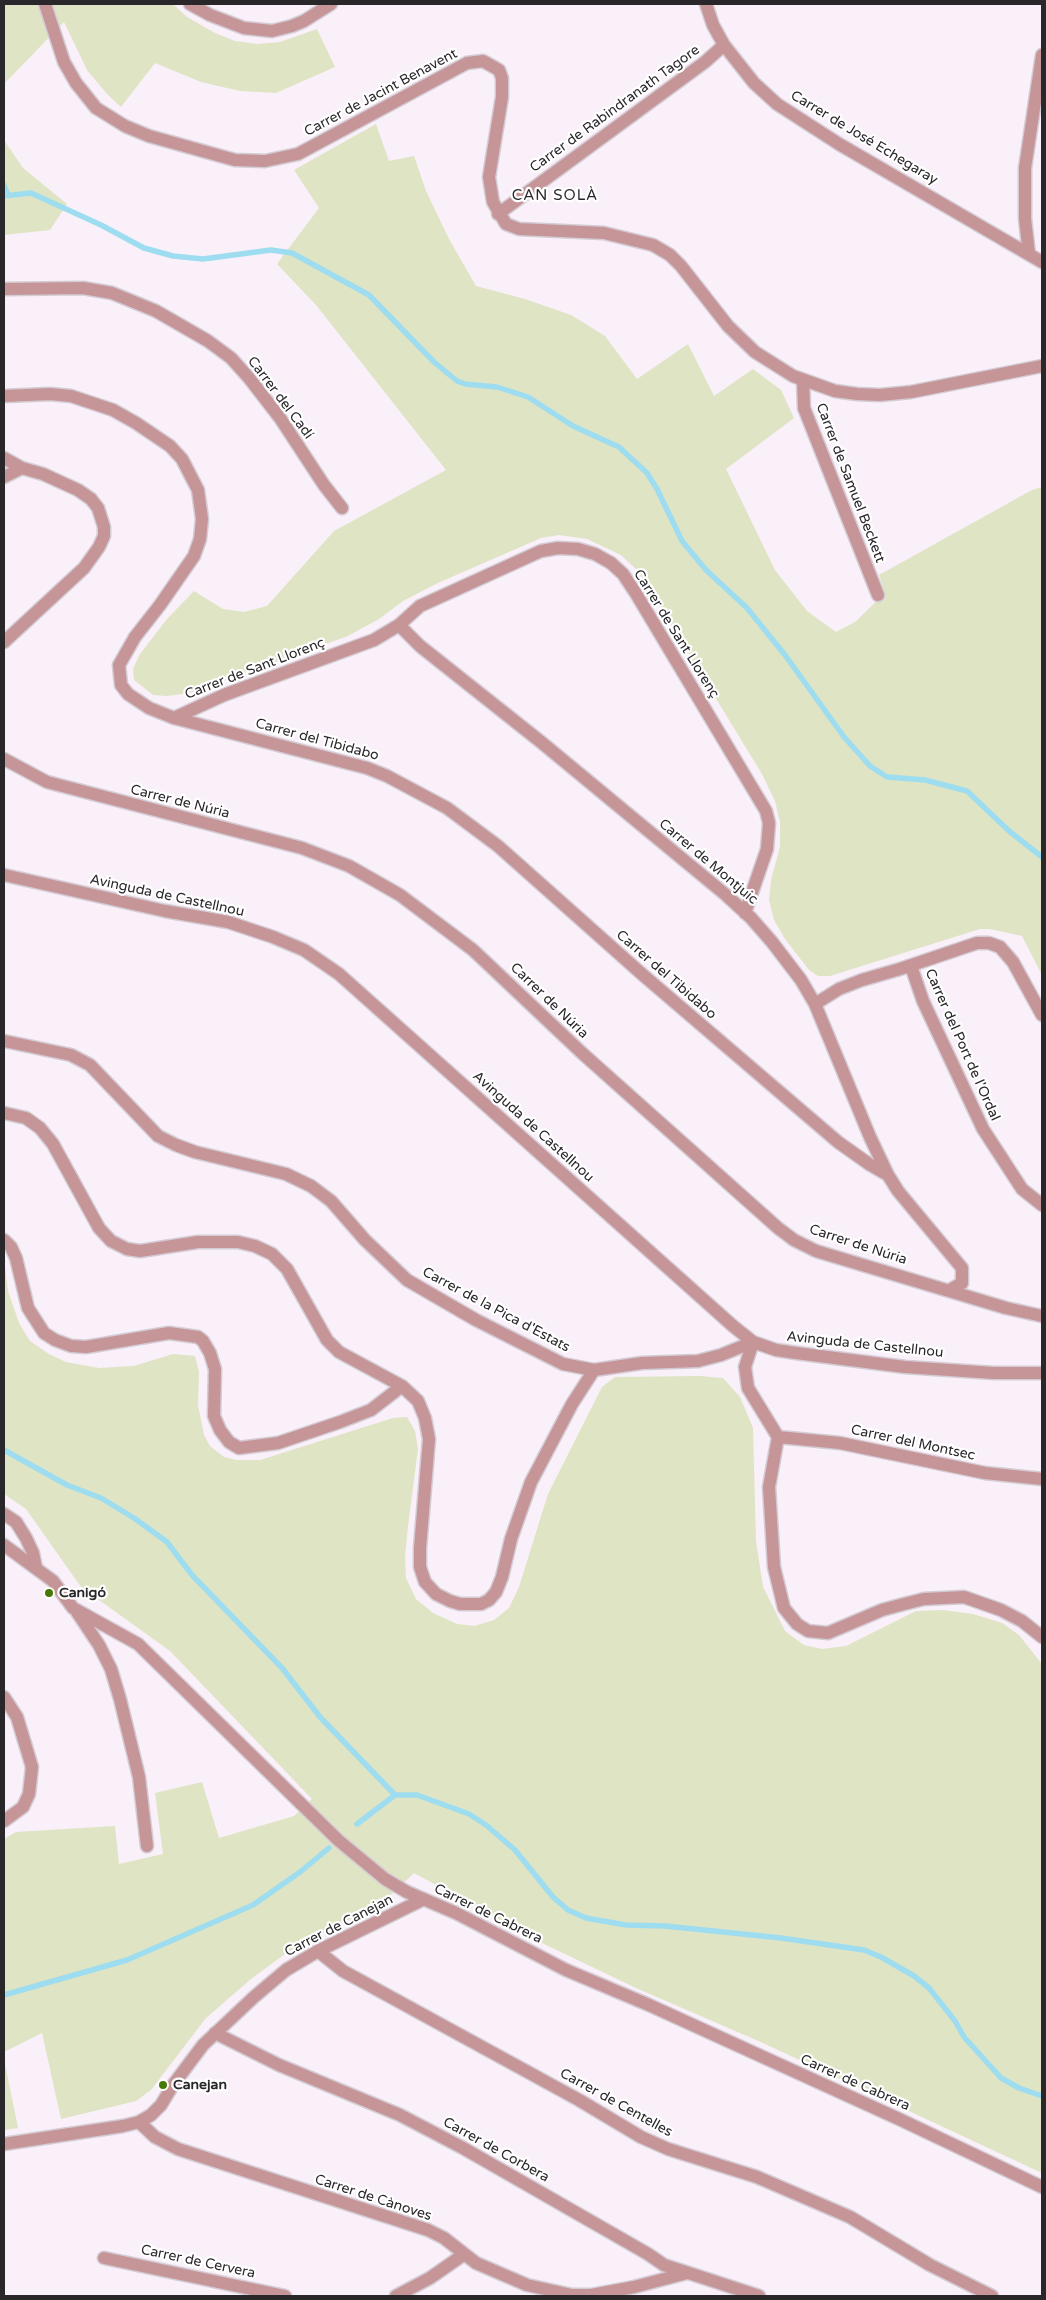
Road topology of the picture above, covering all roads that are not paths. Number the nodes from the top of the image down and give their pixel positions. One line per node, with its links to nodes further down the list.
1 (45, 4): 7 (street, Carrer de Jacint Benavent)
2 (190, 4): 3 (street)
3 (331, 4)
4 (706, 4): 5 (street, Carrer de José Echegaray)
5 (724, 45): 7 (street, Carrer de Rabindranath Tagore); 8 (street, Carrer de José Echegaray)
6 (1042, 55): 8 (street)
7 (498, 214): 12 (street)
8 (1029, 254): 9 (street, Carrer de José Echegaray)
9 (1042, 262)
10 (4, 289): 17 (street, Carrer del Cadí)
11 (1042, 366): 12 (street)
12 (803, 380): 18 (street, Carrer de Samuel Beckett)
13 (4, 396): 21 (street, Carrer del Tibidabo)
14 (4, 458): 15 (street)
15 (22, 468): 16 (street); 20 (street)
16 (4, 477)
17 (342, 508)
18 (878, 596)
19 (399, 625): 21 (street, Carrer de Sant Llorenç); 24 (street, Carrer de Montjuic); 24 (street, Carrer de Sant Llorenç)
20 (4, 642)
21 (174, 718): 30 (street, Carrer del Tibidabo)
22 (4, 760): 33 (street, Carrer de Núria)
23 (4, 875): 35 (street, Avinguda de Castellnou)
24 (745, 913): 26 (street, Carrer de Montjuic)
25 (911, 966): 26 (street); 27 (street); 31 (street, Carrer del Port de l'Ordal)
26 (815, 1004): 30 (street, Carrer de Montjuic)
27 (1042, 1015)
28 (4, 1041): 36 (street, Carrer de la Pica d'Estats)
29 (4, 1113): 38 (street)
30 (888, 1175): 33 (street, Carrer de Montjuic)
31 (1042, 1205)
32 (4, 1240): 38 (street)
33 (950, 1290): 34 (street, Carrer de Núria)
34 (1042, 1316)
35 (753, 1342): 36 (street, Carrer de la Pica d'Estats); 37 (street, Avinguda de Castellnou); 39 (street)
36 (594, 1370): 38 (street)
37 (1042, 1373)
38 (402, 1386)
39 (778, 1437): 40 (street, Carrer del Montsec); 45 (street)
40 (1042, 1479)
41 (4, 1514): 43 (street)
42 (4, 1545): 43 (street, Carrer de Cabrera)
43 (36, 1568): 44 (street, Carrer de Cabrera)
44 (73, 1608): 48 (street); 49 (street, Carrer de Cabrera)
45 (1042, 1637)
46 (4, 1697): 47 (street)
47 (4, 1822)
48 (147, 1846)
49 (424, 1900): 50 (street, Carrer de Canejan); 54 (street, Carrer de Cabrera)
50 (318, 1951): 51 (street, Carrer de Canejan); 61 (street, Carrer de Centelles)
51 (215, 2033): 52 (street, Carrer de Canejan); 57 (street, Carrer de Corbera)
52 (138, 2122): 53 (street, Carrer de Canejan); 55 (street, Carrer de Cànoves)
53 (4, 2144)
54 (1042, 2187)
55 (463, 2255): 57 (street, Carrer de Cànoves); 59 (street)
56 (104, 2258): 58 (street, Carrer de Cervera)
57 (687, 2273): 60 (street, Carrer de Corbera)
58 (285, 2296)
59 (396, 2296)
60 (759, 2296)
61 (992, 2296)

